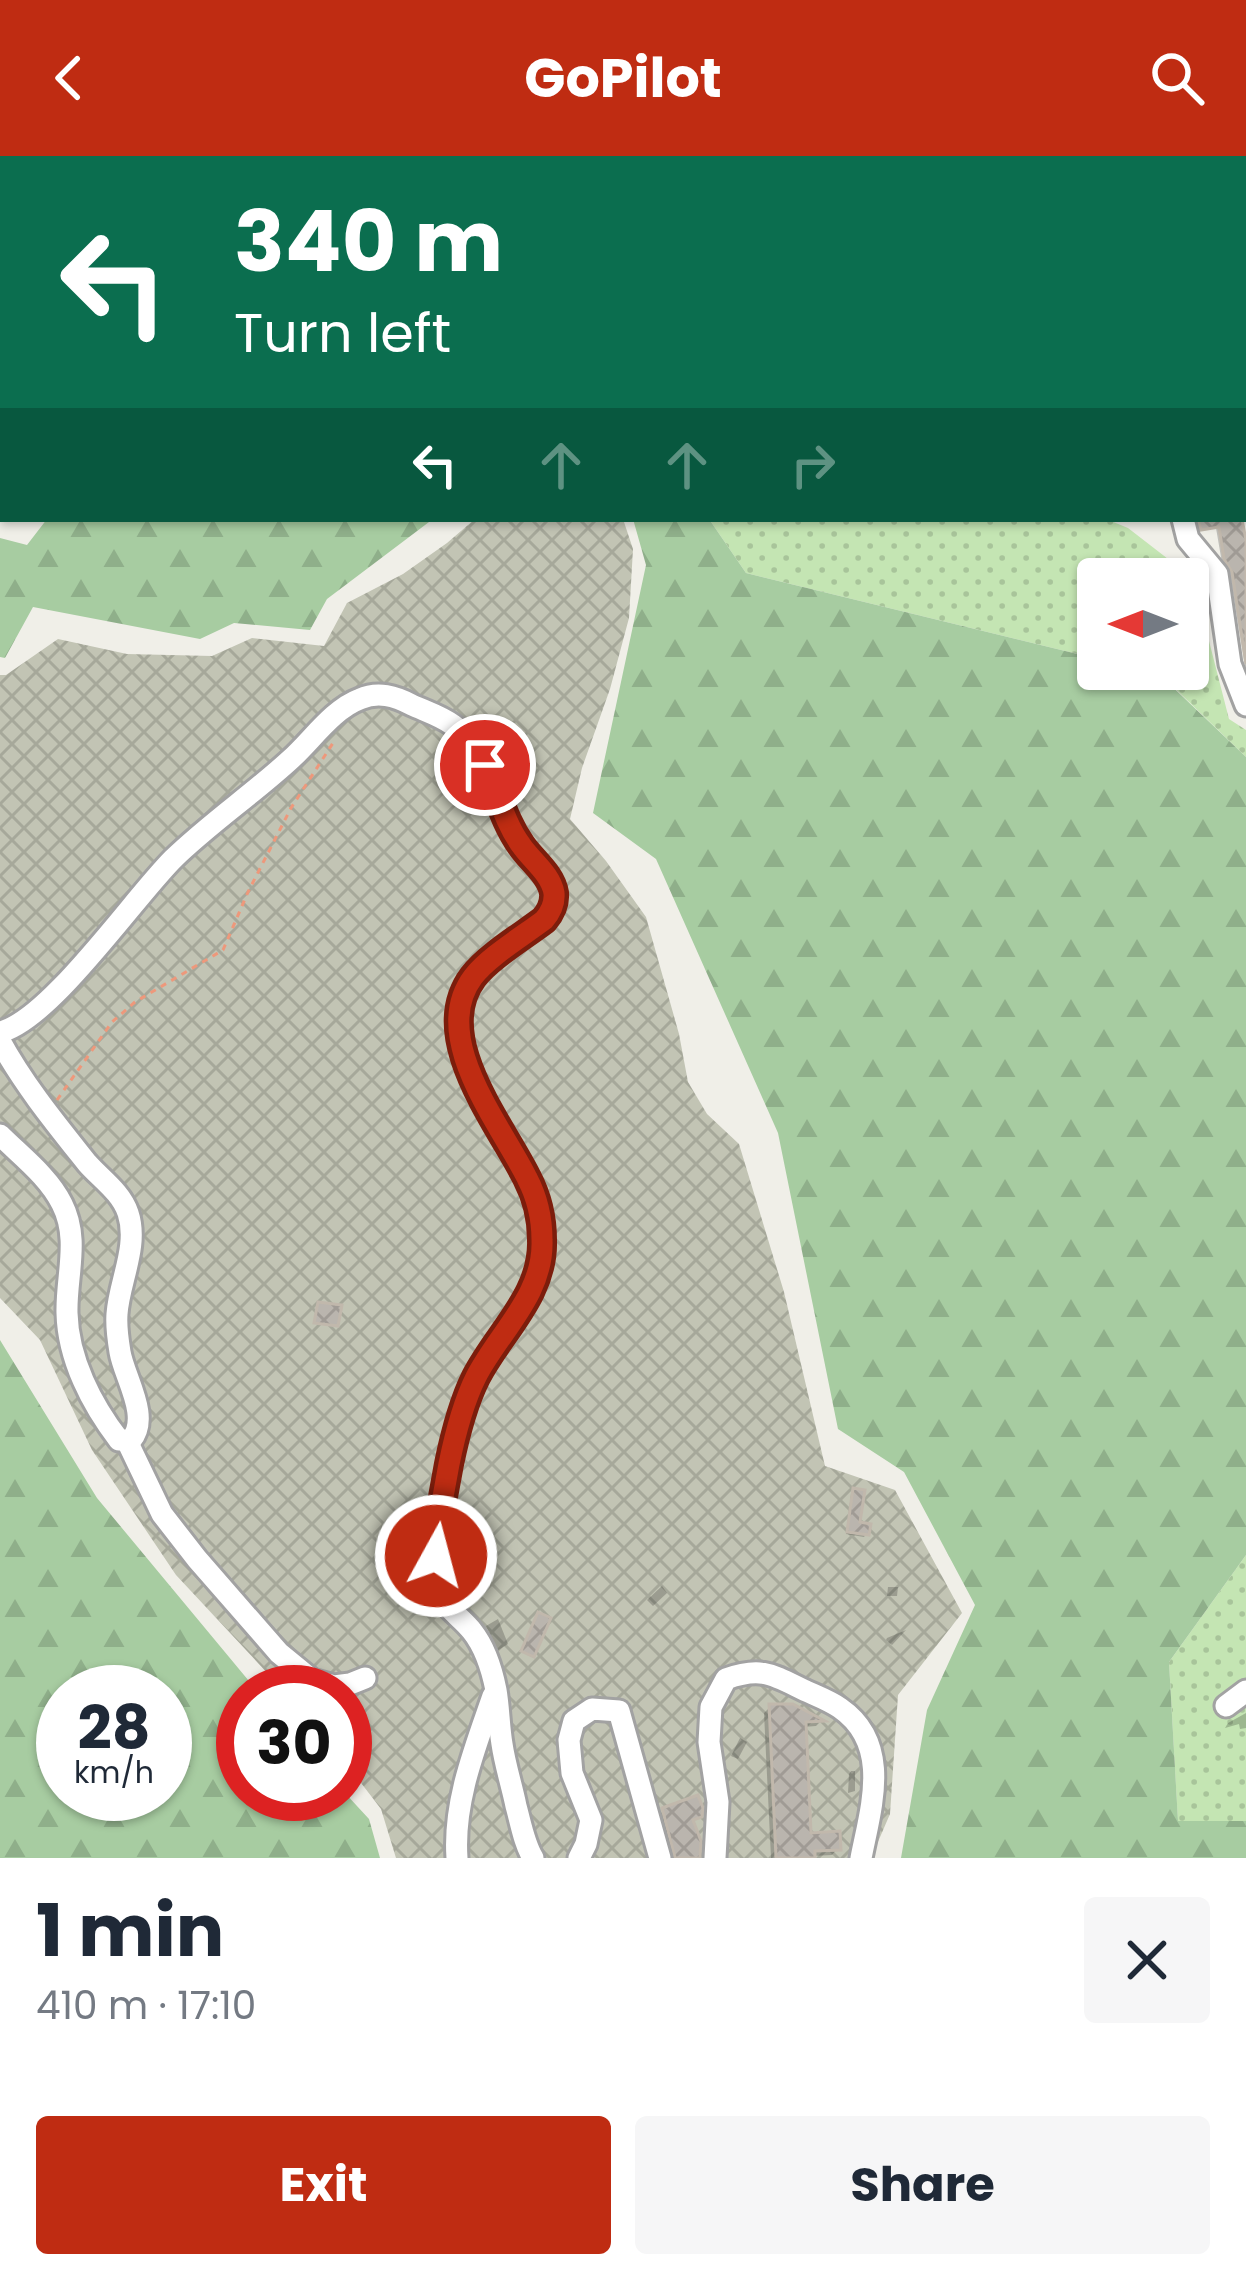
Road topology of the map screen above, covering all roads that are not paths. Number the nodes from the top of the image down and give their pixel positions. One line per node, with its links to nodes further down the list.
1 (1185, 522): 2 (street)
2 (1244, 702)
3 (0, 1032): 8 (street)
4 (0, 1041): 6 (street)
5 (0, 1135): 6 (street)
6 (127, 1441): 7 (street)
7 (295, 1665)
8 (495, 1688): 11 (street); 12 (street)
9 (1246, 1691): 10 (street)
10 (1226, 1706)
11 (457, 1858)
12 (532, 1858)
13 (579, 1858): 14 (street)
14 (660, 1858)
15 (715, 1858): 16 (street)
16 (861, 1858)

